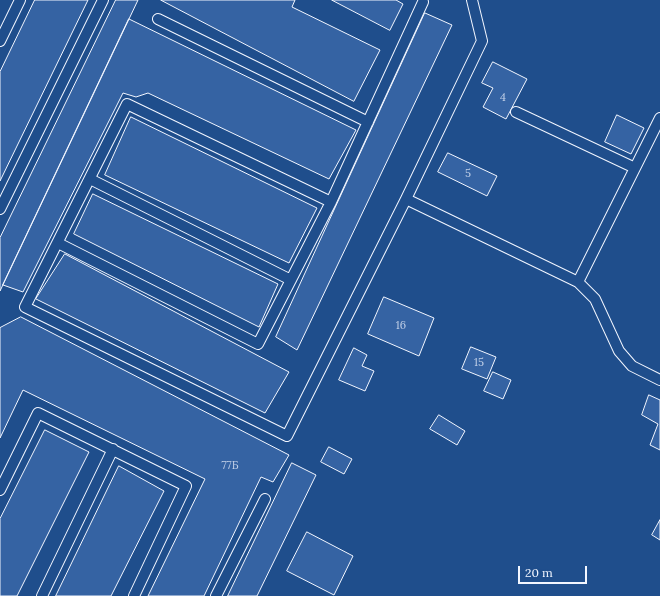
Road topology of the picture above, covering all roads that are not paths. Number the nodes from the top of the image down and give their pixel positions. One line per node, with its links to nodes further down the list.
1 (20, 0): 6 (lane)
2 (103, 0): 14 (lane)
3 (472, 0): 12 (lane)
4 (423, 1): 9 (lane)
5 (158, 19): 9 (lane)
6 (0, 41)
7 (516, 112): 10 (lane)
8 (660, 118): 10 (lane)
9 (368, 122): 13 (lane)
10 (635, 168): 17 (lane)
11 (90, 179): 13 (lane); 15 (lane); 16 (lane)
12 (406, 199): 15 (lane); 17 (lane)
13 (331, 202): 16 (lane)
14 (0, 209)
15 (58, 243): 16 (lane)
16 (291, 280)
17 (578, 282): 18 (lane)
18 (660, 380)
19 (113, 449): 20 (lane); 22 (lane); 23 (lane)
20 (0, 490)
21 (264, 499): 24 (lane)
22 (42, 596)
23 (134, 596)
24 (216, 596)

